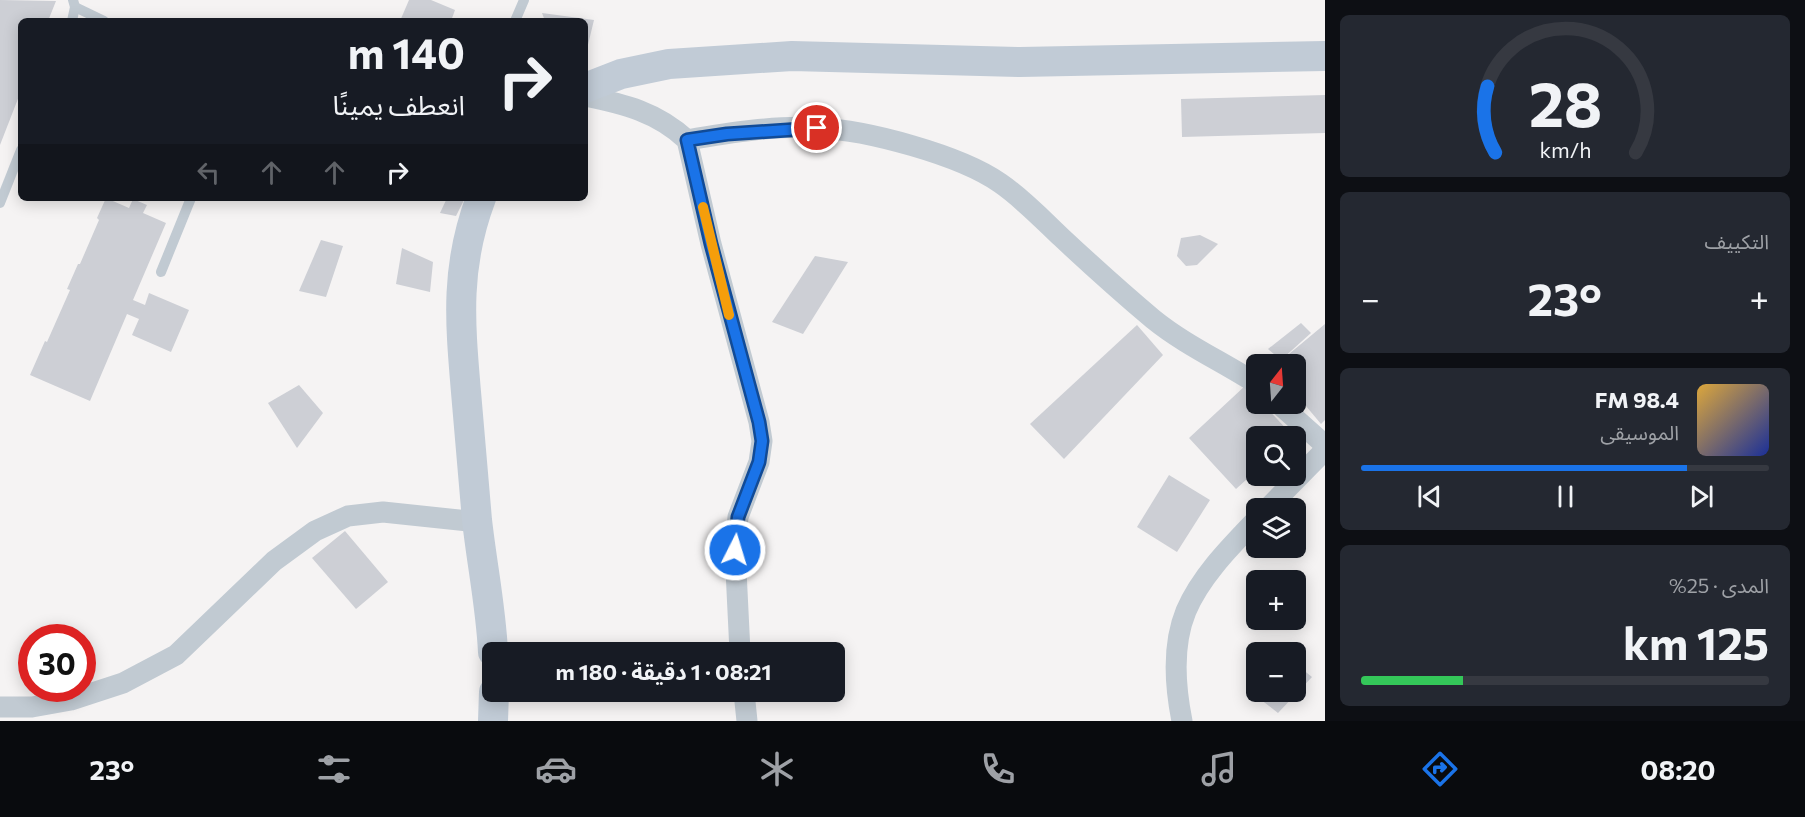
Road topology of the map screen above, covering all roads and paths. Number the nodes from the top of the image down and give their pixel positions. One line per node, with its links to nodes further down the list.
1 (524, 0): 4 (lane)
2 (74, 4): 3 (lane)
3 (99, 18)
4 (516, 18)
5 (1325, 56): 6 (main road)
6 (588, 87)
7 (588, 97): 8 (street)
8 (687, 140): 14 (street); 22 (street)
9 (18, 158): 12 (lane)
10 (190, 201): 13 (lane)
11 (479, 201): 19 (main road)
12 (0, 203)
13 (162, 272)
14 (1246, 377)
15 (1290, 414): 16 (street)
16 (1325, 445)
17 (1325, 450): 18 (street)
18 (1278, 498)
19 (477, 522): 21 (main road); 25 (street)
20 (1246, 530): 28 (street)
21 (493, 642)
22 (740, 642)
23 (494, 702): 26 (main road)
24 (745, 702): 27 (street)
25 (0, 707)
26 (493, 721)
27 (747, 721)
28 (1182, 721)

